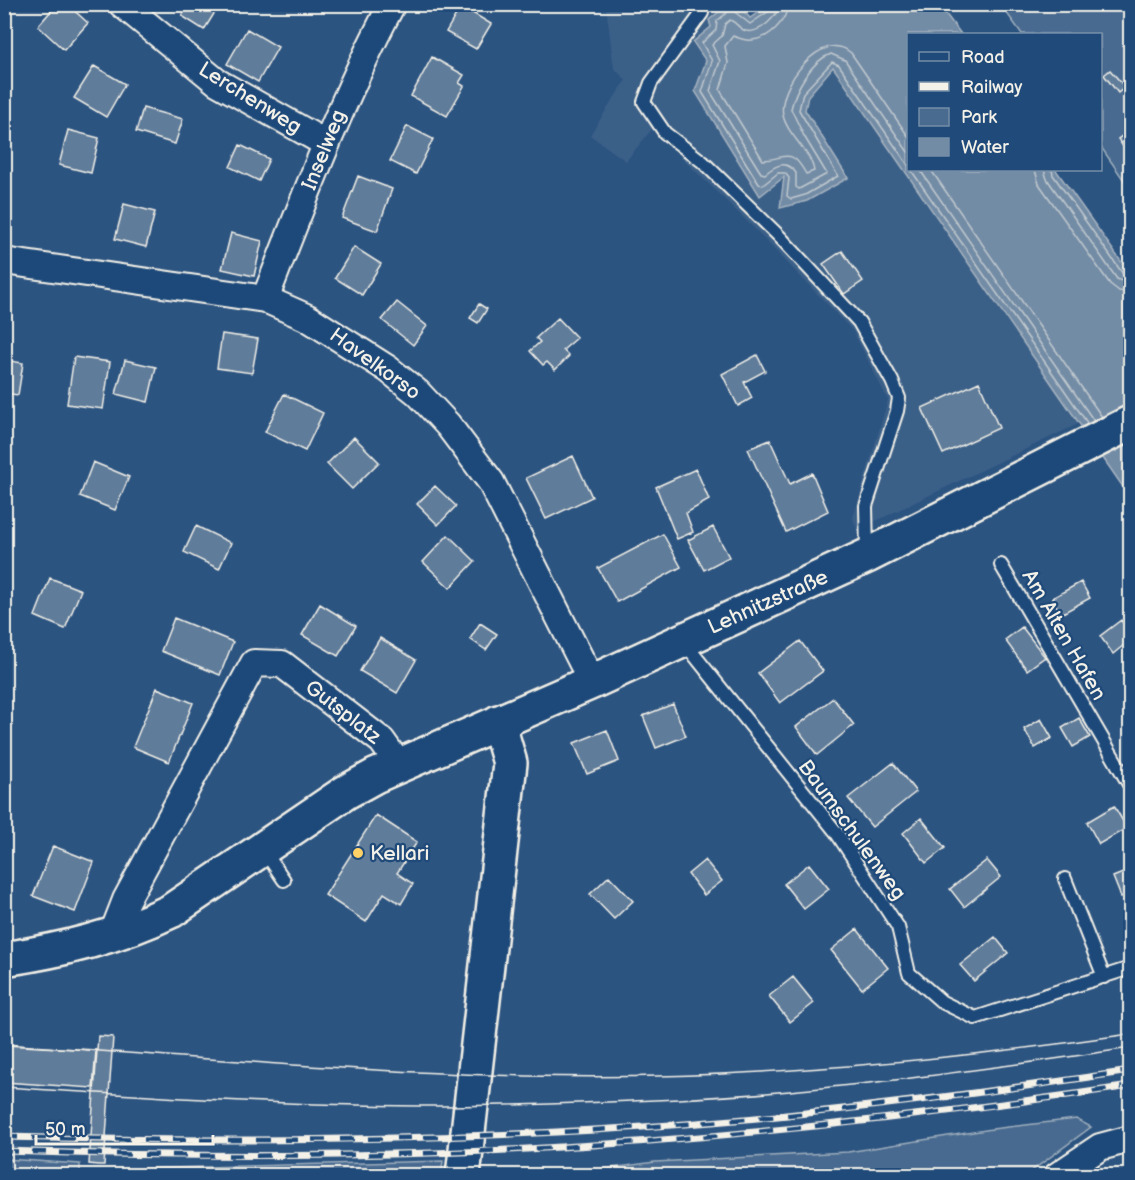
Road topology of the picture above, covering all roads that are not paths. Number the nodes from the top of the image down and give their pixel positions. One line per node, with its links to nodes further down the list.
1 (122, 4): 4 (street, Lerchenweg)
2 (392, 4): 4 (street, Inselweg)
3 (702, 13): 8 (lane)
4 (325, 143): 6 (street, Inselweg)
5 (4, 261): 6 (street, Havelkorso)
6 (265, 299): 11 (street, Havelkorso)
7 (1131, 423): 8 (main road, Lehnitzstraße)
8 (867, 556): 10 (main road, Lehnitzstraße)
9 (1000, 566): 14 (lane, Am Alten Hafen)
10 (682, 640): 11 (main road, Lehnitzstraße); 21 (lane, Baumschulenweg)
11 (592, 682): 12 (main road, Lehnitzstraße)
12 (498, 722): 13 (main road, Lehnitzstraße); 23 (main road)
13 (399, 765): 15 (main road, Gutsplatz); 18 (street, Gutsplatz)
14 (1131, 786)
15 (263, 849): 17 (lane); 18 (main road, Gutsplatz)
16 (1065, 879): 21 (lane)
17 (284, 880)
18 (112, 936): 19 (main road)
19 (4, 959)
20 (1131, 968): 21 (lane, Baumschulenweg)
21 (1104, 977)
22 (1131, 1139): 24 (street)
23 (463, 1176)
24 (1057, 1176)

